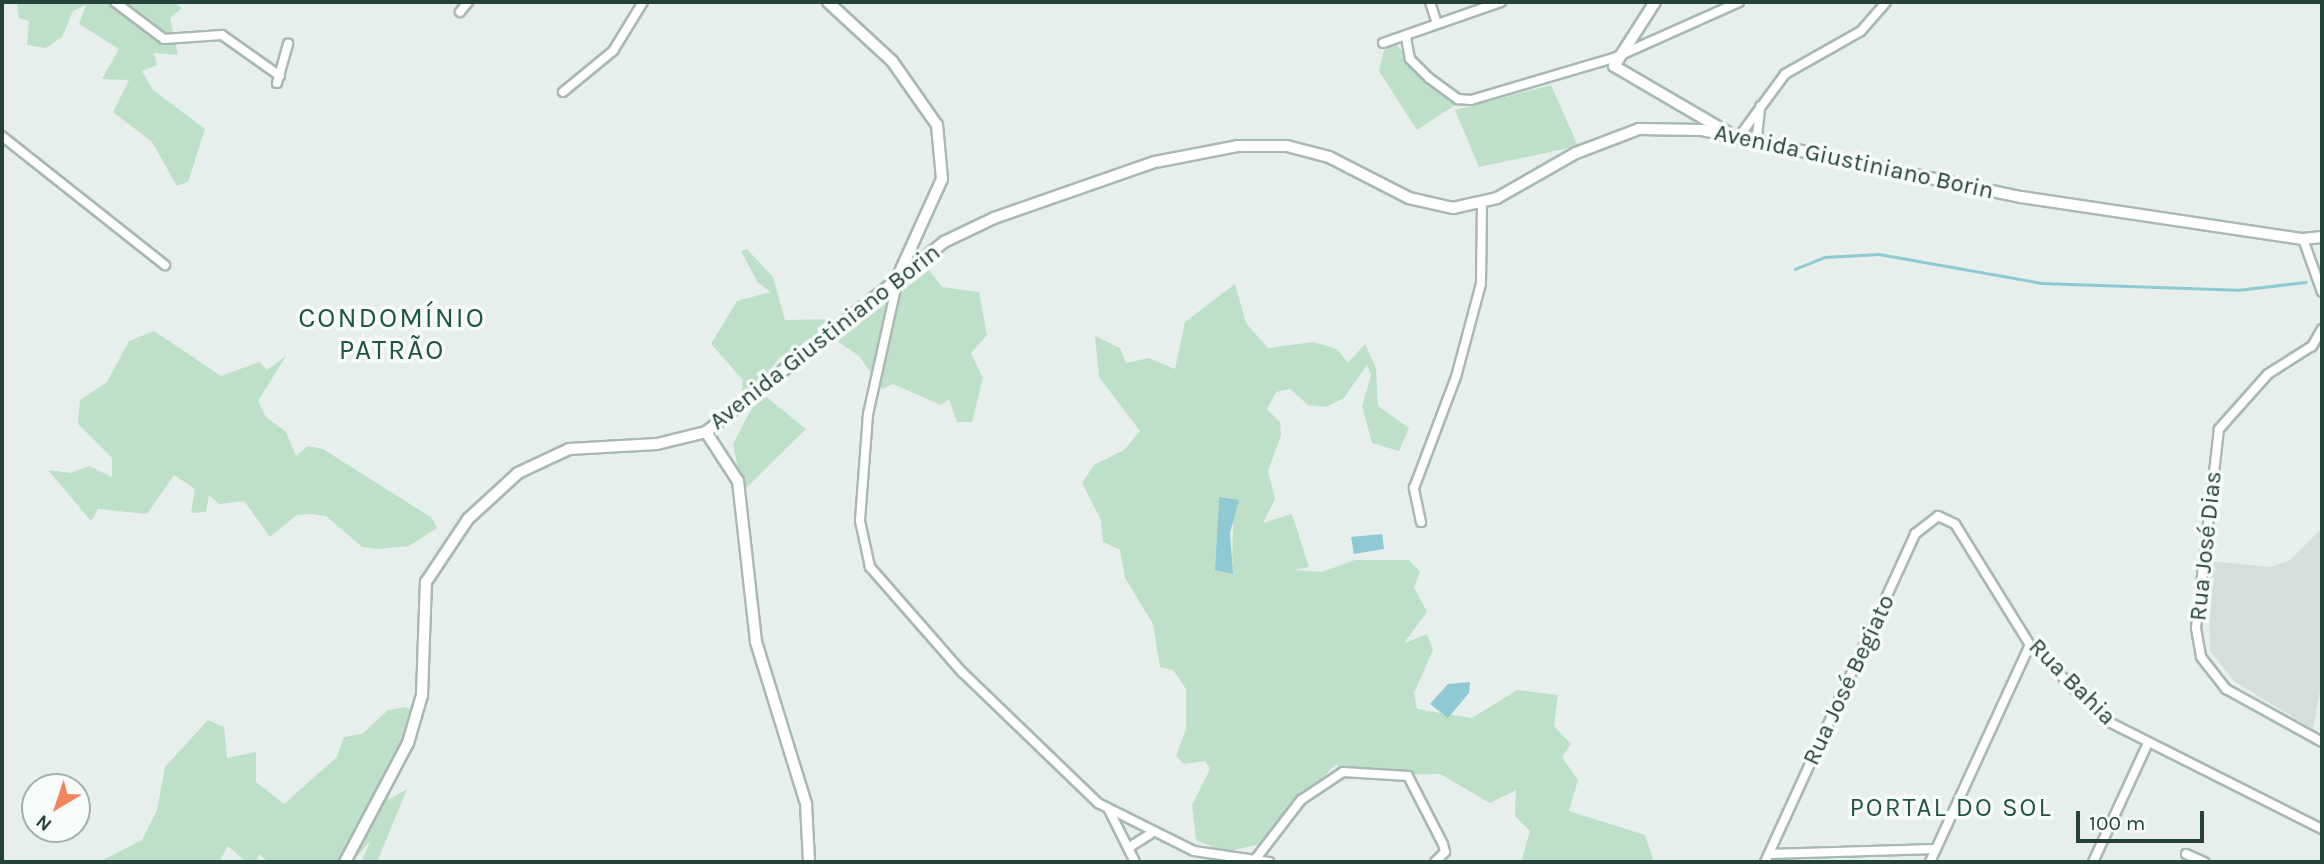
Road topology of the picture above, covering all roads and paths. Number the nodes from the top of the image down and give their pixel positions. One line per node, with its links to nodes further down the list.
1 (115, 2): 14 (street)
2 (468, 2): 10 (street)
3 (643, 2): 16 (street)
4 (828, 2): 28 (street)
5 (1430, 2): 11 (street)
6 (1501, 2): 11 (street)
7 (1655, 2): 15 (street)
8 (1739, 2): 15 (street)
9 (1886, 2): 17 (street)
10 (460, 12)
11 (1437, 23): 12 (street)
12 (1406, 37): 13 (street); 15 (street)
13 (1383, 43)
14 (288, 44)
15 (1614, 58): 18 (street)
16 (563, 92)
17 (1760, 103): 21 (street); 23 (street)
18 (1701, 112): 19 (street); 20 (street)
19 (1702, 130): 20 (main road, Avenida Giustiniano Borin); 24 (main road, Avenida Giustiniano Borin)
20 (1727, 132): 21 (main road, Avenida Giustiniano Borin)
21 (1741, 134): 23 (main road, Avenida Giustiniano Borin)
22 (2, 136): 27 (street)
23 (1757, 137): 26 (main road, Avenida Giustiniano Borin)
24 (1482, 202): 28 (main road, Avenida Giustiniano Borin); 33 (street)
25 (2322, 237): 26 (main road, Avenida Giustiniano Borin)
26 (2303, 239): 29 (street)
27 (165, 265)
28 (898, 276): 31 (main road, Avenida Giustiniano Borin); 37 (street)
29 (2322, 292)
30 (2322, 329): 35 (street, Rua José Dias)
31 (706, 432): 45 (main road, Avenida Giustiniano Borin); 46 (street)
32 (1947, 517): 34 (street, Rua Bahia); 43 (street, Rua José Begiato)
33 (1421, 522)
34 (2029, 645): 36 (street, Rua Bahia); 41 (street)
35 (2322, 742)
36 (2147, 745): 38 (street, Rua Bahia); 51 (street)
37 (1109, 810): 39 (street); 40 (street)
38 (2322, 829)
39 (1150, 834): 40 (street); 44 (street)
40 (1128, 848): 47 (street)
41 (1936, 849): 43 (street); 50 (street)
42 (2186, 854): 52 (street)
43 (1767, 858)
44 (1254, 861): 48 (street); 49 (street)
45 (345, 862)
46 (809, 862)
47 (1135, 862)
48 (1269, 862)
49 (1435, 862)
50 (1930, 862)
51 (2093, 862)
52 (2204, 862)

